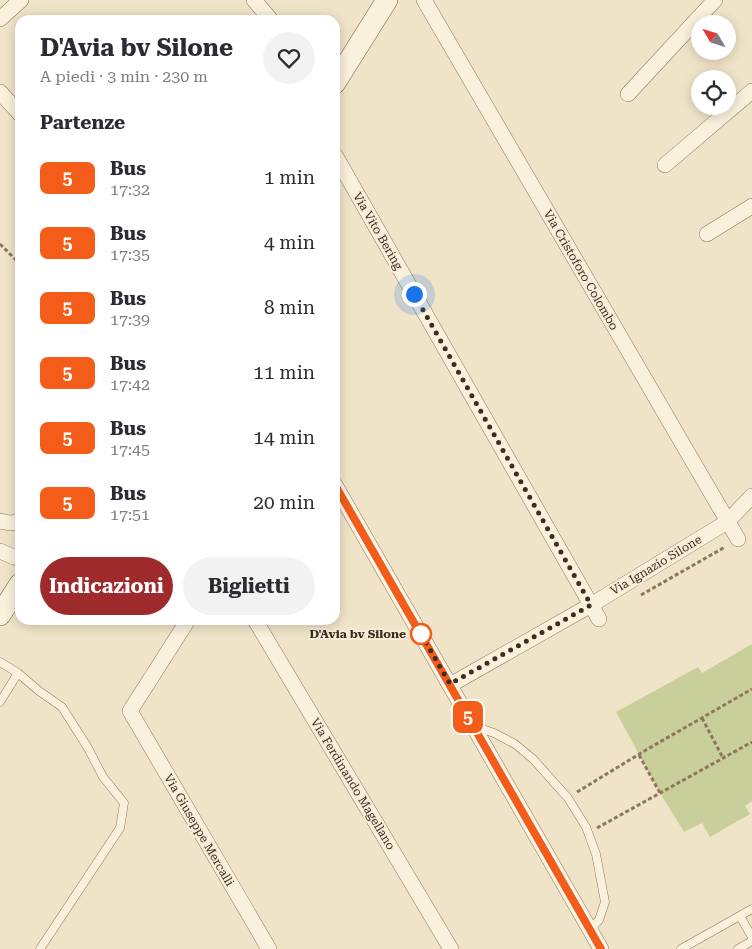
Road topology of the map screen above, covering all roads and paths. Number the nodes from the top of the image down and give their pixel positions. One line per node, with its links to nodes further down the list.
1 (21, 0): 7 (street)
2 (254, 0): 6 (street)
3 (387, 0): 8 (main road)
4 (424, 0): 21 (street, Via Cristoforo Colombo)
5 (715, 0): 11 (street)
6 (267, 15)
7 (0, 19)
8 (340, 75)
9 (752, 91): 14 (street)
10 (0, 92): 12 (street)
11 (628, 94)
12 (15, 108)
13 (340, 164): 26 (street, Via Vito Bering)
14 (665, 165)
15 (752, 206): 16 (street)
16 (708, 234)
17 (0, 244): 18 (path)
18 (15, 259)
19 (340, 494): 33 (street)
20 (752, 496): 21 (street, Via Ignazio Silone)
21 (727, 522): 22 (street, Via Cristoforo Colombo); 26 (street, Via Ignazio Silone)
22 (738, 539)
23 (0, 551): 24 (street)
24 (15, 557)
25 (15, 592): 27 (main road)
26 (591, 605): 28 (street, Via Vito Bering); 33 (street, Via Ignazio Silone)
27 (0, 615)
28 (599, 619)
29 (185, 625): 51 (street, Via Giuseppe Mercalli)
30 (258, 625): 52 (street, Via Ferdinando Magellano)
31 (0, 662): 32 (lane)
32 (18, 673): 36 (lane); 50 (lane)
33 (450, 684): 38 (street)
34 (751, 690): 35 (path); 37 (path)
35 (752, 696)
36 (0, 702)
37 (702, 718): 40 (path); 41 (path)
38 (473, 725): 43 (lane); 47 (street)
39 (752, 742): 41 (path)
40 (639, 755): 42 (path); 43 (path)
41 (723, 758): 42 (path)
42 (660, 793): 44 (path)
43 (568, 798): 44 (lane)
44 (588, 833): 47 (lane)
45 (752, 909): 46 (lane)
46 (740, 916): 48 (lane); 54 (lane)
47 (590, 930): 53 (street)
48 (752, 937)
49 (752, 941): 55 (lane)
50 (40, 949)
51 (269, 949)
52 (451, 949)
53 (601, 949)
54 (681, 949)
55 (738, 949)

